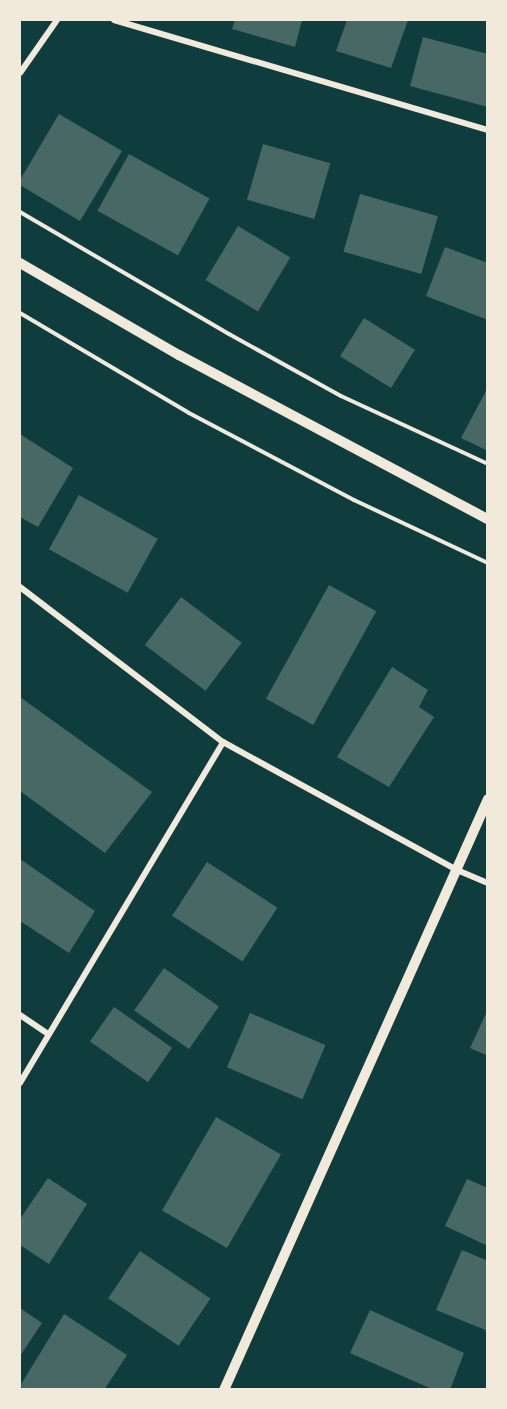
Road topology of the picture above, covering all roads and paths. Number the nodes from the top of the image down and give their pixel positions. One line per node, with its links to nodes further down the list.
1 (57, 20): 3 (street)
2 (114, 20): 4 (street)
3 (20, 73)
4 (488, 130)
5 (20, 212): 8 (path)
6 (20, 263): 9 (street)
7 (20, 313): 10 (path)
8 (488, 464)
9 (488, 519)
10 (488, 563)
11 (20, 587): 12 (street)
12 (223, 742): 14 (street); 17 (street)
13 (488, 799): 14 (street)
14 (457, 870): 15 (street); 19 (street)
15 (488, 883)
16 (20, 1015): 17 (street)
17 (48, 1034): 18 (street)
18 (20, 1083)
19 (224, 1389)

